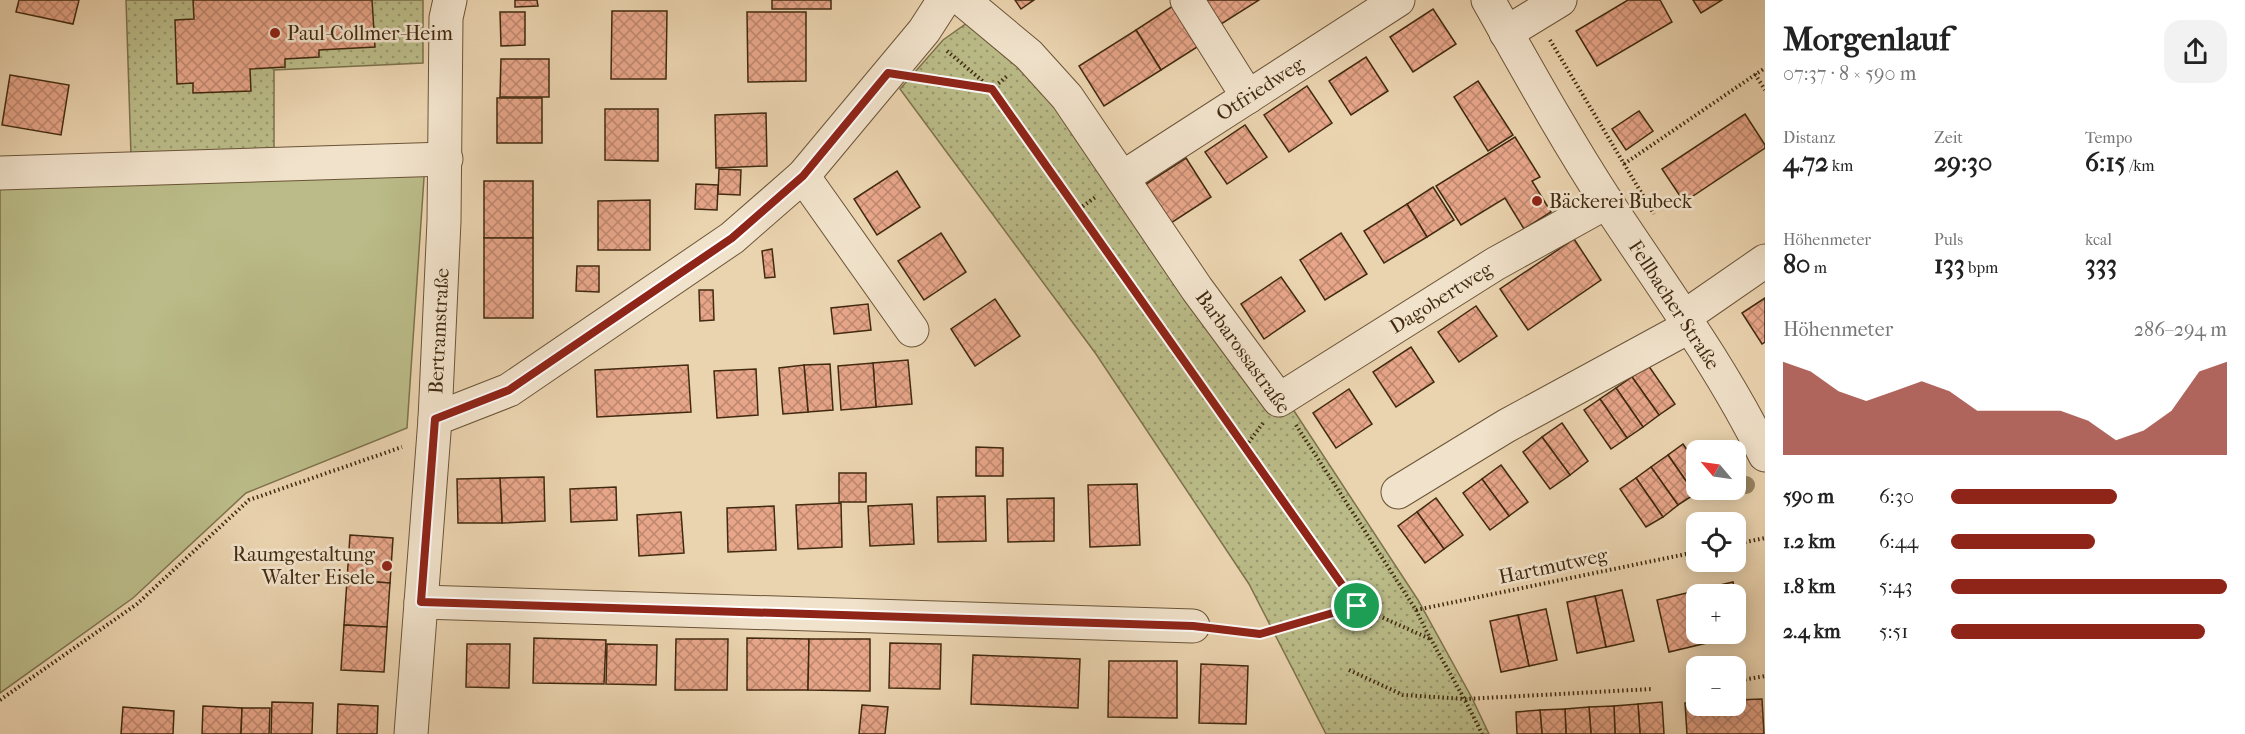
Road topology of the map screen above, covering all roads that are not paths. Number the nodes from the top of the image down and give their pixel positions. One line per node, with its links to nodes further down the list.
1 (450, 0): 10 (street, Bertramstraße)
2 (944, 0): 12 (street)
3 (963, 0): 13 (street, Barbarossastraße)
4 (1187, 0): 9 (street)
5 (1398, 0): 9 (street, Otfriedweg)
6 (1488, 0): 8 (street, Fellbacher Straße)
7 (1550, 5): 8 (street)
8 (1506, 33): 14 (street, Fellbacher Straße)
9 (1248, 97): 13 (street, Otfriedweg)
10 (446, 159): 11 (street); 20 (street, Bertramstraße)
11 (0, 173)
12 (803, 176): 17 (street); 20 (street)
13 (1122, 178): 18 (street, Barbarossastraße)
14 (1607, 202): 16 (street, Fellbacher Straße); 18 (street, Dagobertweg)
15 (1765, 261): 16 (street)
16 (1687, 322): 19 (street, Fellbacher Straße); 22 (street)
17 (912, 330)
18 (1279, 400)
19 (1757, 419): 21 (street, Fellbacher Straße)
20 (434, 428): 23 (street, Bertramstraße)
21 (1765, 455)
22 (1398, 492)
23 (421, 602): 24 (street); 25 (street, Bertramstraße)
24 (1193, 626)
25 (411, 734)

